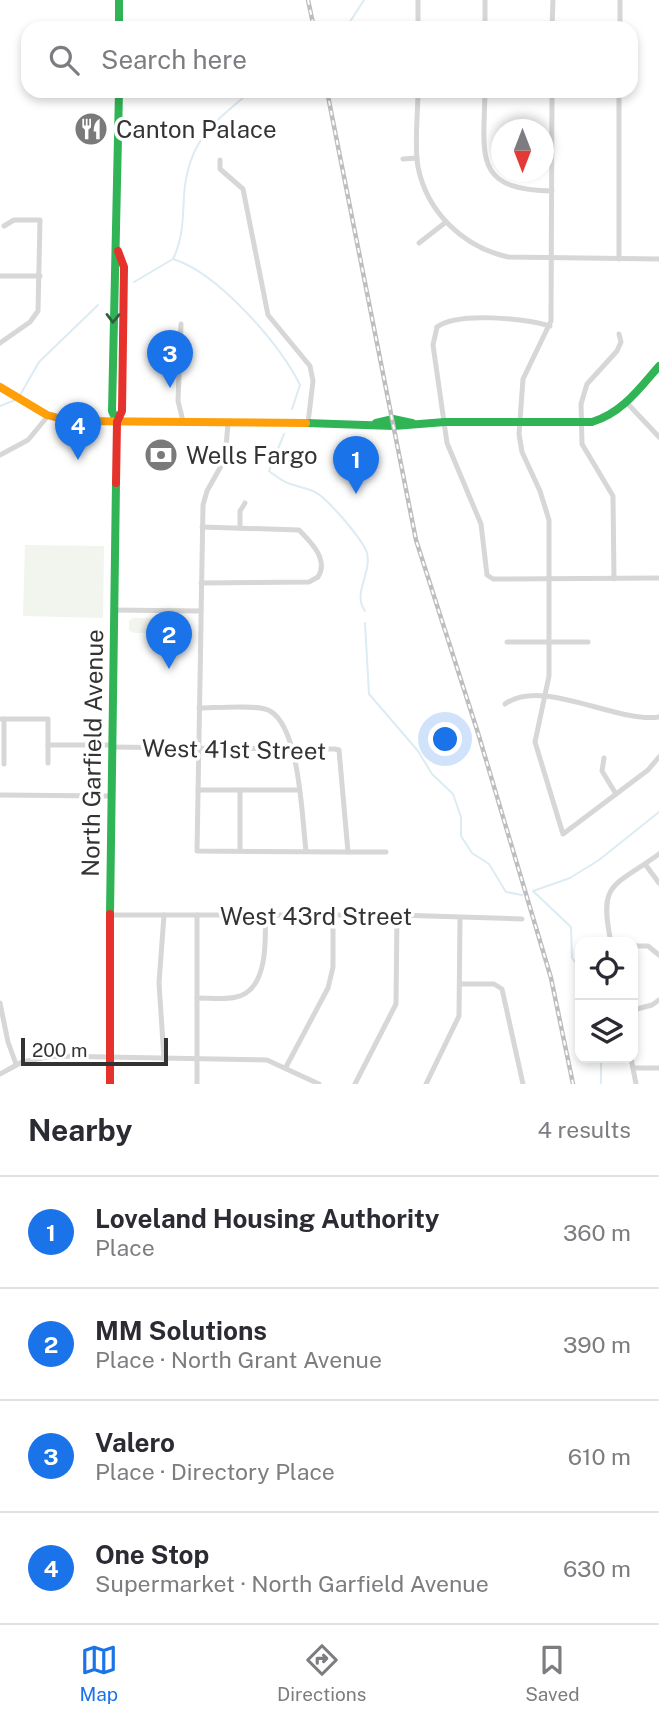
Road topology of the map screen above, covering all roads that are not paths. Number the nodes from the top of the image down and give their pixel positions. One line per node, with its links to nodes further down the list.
1 (119, 0): 6 (main road)
2 (418, 0): 7 (street)
3 (485, 0): 8 (street)
4 (553, 0): 9 (street)
5 (620, 0): 10 (street)
6 (119, 21)
7 (418, 21)
8 (485, 21)
9 (552, 21)
10 (620, 21)
11 (119, 98): 36 (main road, North Garfield Avenue)
12 (418, 98): 16 (street)
13 (485, 98): 19 (street)
14 (552, 98): 19 (street)
15 (619, 98): 25 (street)
16 (417, 158): 17 (street); 20 (street)
17 (403, 159)
18 (220, 160): 41 (street)
19 (552, 191): 23 (street)
20 (446, 222): 22 (street); 23 (street)
21 (4, 226): 27 (street)
22 (419, 243)
23 (552, 259): 25 (street); 29 (street)
24 (659, 259): 25 (street)
25 (619, 260)
26 (0, 276): 27 (street)
27 (40, 276): 31 (street)
28 (181, 324): 37 (street)
29 (550, 326): 38 (street); 39 (street)
30 (619, 334): 42 (street)
31 (0, 343)
32 (659, 366): 34 (main road)
33 (4, 389): 35 (main road)
34 (627, 403): 42 (main road); 43 (street)
35 (48, 416): 36 (main road); 44 (street)
36 (117, 422): 37 (main road); 52 (main road, North Garfield Avenue)
37 (183, 422): 40 (main road)
38 (445, 422): 39 (main road); 41 (main road); 49 (street)
39 (519, 422): 42 (main road); 49 (street)
40 (228, 423): 41 (main road); 46 (street)
41 (308, 423)
42 (581, 423): 50 (street)
43 (658, 433)
44 (0, 455)
45 (245, 503): 47 (street)
46 (202, 527): 47 (street); 51 (street)
47 (240, 528): 51 (street)
48 (659, 578): 50 (street)
49 (550, 579): 50 (street); 55 (street)
50 (614, 579)
51 (201, 583): 53 (street)
52 (114, 610): 53 (street); 63 (main road, North Garfield Avenue)
53 (201, 611): 59 (street)
54 (507, 642): 55 (street)
55 (550, 642): 56 (street); 57 (street)
56 (588, 642)
57 (546, 696): 58 (street); 60 (street); 74 (street)
58 (505, 704)
59 (200, 708): 64 (street); 65 (street)
60 (659, 718)
61 (2, 719): 62 (street); 69 (street)
62 (48, 745): 63 (street, West 41st Street); 68 (street)
63 (111, 746): 64 (street, West 41st Street); 75 (main road, North Garfield Avenue)
64 (199, 748): 65 (street, West 41st Street); 70 (street)
65 (292, 749): 72 (street); 78 (street, West 41st Street)
66 (659, 757): 74 (street)
67 (604, 758): 74 (street)
68 (48, 763)
69 (4, 764)
70 (198, 790): 71 (street); 76 (street)
71 (240, 790): 72 (street); 76 (street)
72 (298, 790): 77 (street)
73 (0, 794): 75 (street)
74 (616, 794)
75 (110, 796): 83 (main road, North Garfield Avenue)
76 (240, 851): 77 (street)
77 (306, 852): 78 (street)
78 (348, 852): 79 (street)
79 (386, 852)
80 (659, 854): 81 (street)
81 (645, 864): 82 (street); 91 (street)
82 (659, 883)
83 (110, 915): 84 (street, West 43rd Street); 99 (main road, North Garfield Avenue)
84 (164, 915): 85 (street, West 43rd Street); 100 (street)
85 (198, 915): 86 (street, West 43rd Street); 95 (street)
86 (265, 915): 87 (street, West 43rd Street); 95 (street)
87 (333, 915): 88 (street, West 43rd Street); 104 (street)
88 (397, 915): 89 (street, West 43rd Street); 111 (street)
89 (460, 918): 90 (street, West 43rd Street); 94 (street)
90 (522, 919)
91 (610, 937)
92 (638, 946): 93 (street)
93 (659, 955)
94 (460, 984): 112 (street); 113 (street)
95 (197, 998): 101 (street)
96 (659, 1000): 98 (street)
97 (0, 1003): 103 (street)
98 (638, 1009)
99 (110, 1058): 100 (street); 103 (street); 108 (main road, North Garfield Avenue)
100 (164, 1059): 101 (street)
101 (197, 1060): 104 (street); 109 (street)
102 (632, 1063): 105 (street)
103 (16, 1064): 107 (street)
104 (286, 1067): 110 (street)
105 (633, 1068): 106 (street); 114 (street)
106 (659, 1068)
107 (0, 1074)
108 (110, 1084)
109 (197, 1084)
110 (319, 1084)
111 (355, 1084)
112 (426, 1084)
113 (523, 1084)
114 (636, 1084)

